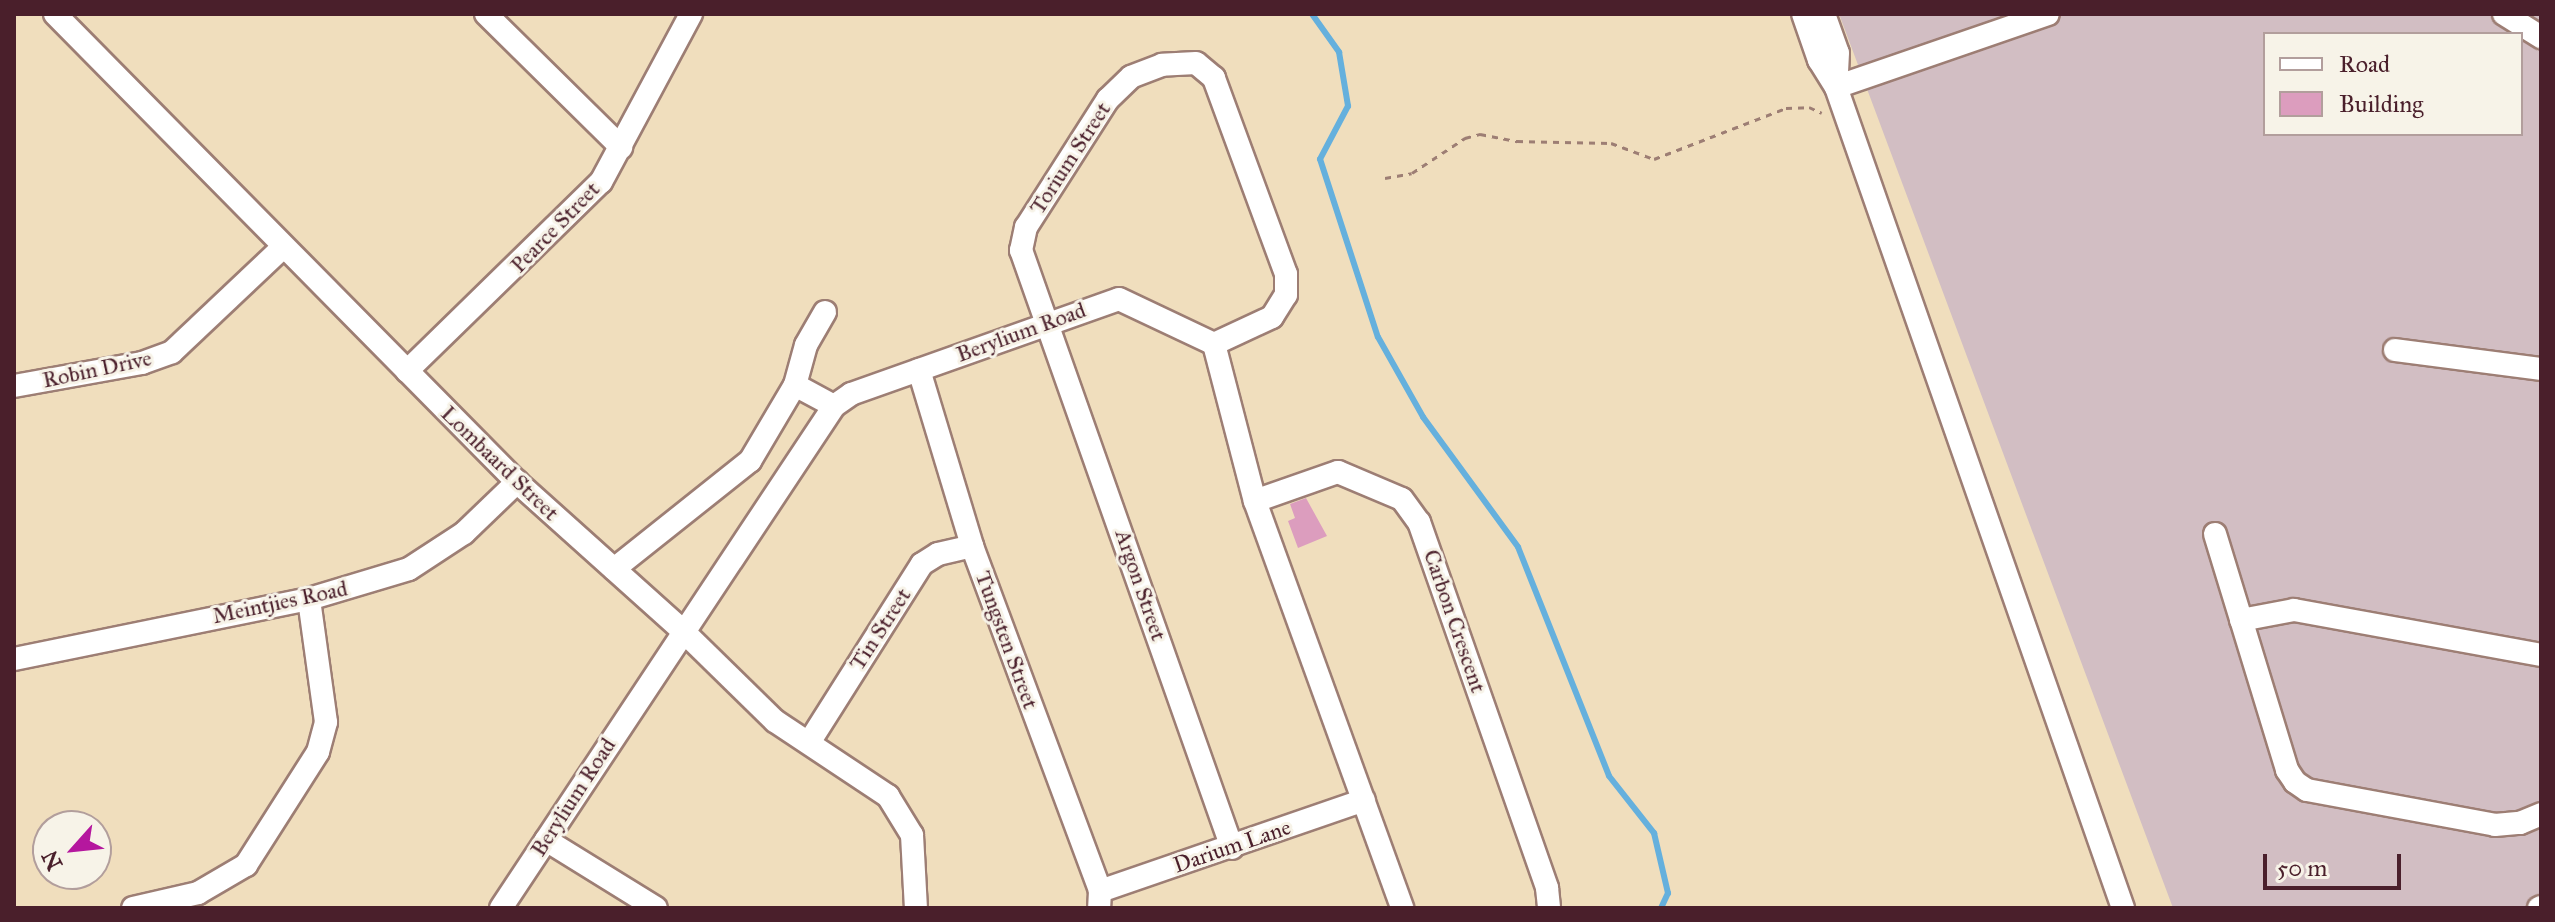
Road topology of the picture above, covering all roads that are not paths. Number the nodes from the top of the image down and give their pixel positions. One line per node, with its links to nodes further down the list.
1 (55, 14): 11 (street, Lombaard Street)
2 (486, 14): 10 (street)
3 (691, 14): 10 (street, Pearce Street)
4 (1803, 14): 9 (street)
5 (1824, 14): 9 (street)
6 (2048, 14): 9 (street)
7 (2504, 14): 8 (street)
8 (2541, 37)
9 (1836, 87): 44 (street)
10 (621, 147): 18 (street, Pearce Street)
11 (282, 248): 18 (street, Lombaard Street); 20 (street, Robin Drive)
12 (825, 312): 19 (street)
13 (1050, 322): 14 (street, Berylium Road); 14 (street, Torium Street); 17 (street, Berylium Road); 36 (street, Argon Street)
14 (1214, 344): 23 (street)
15 (2395, 350): 16 (street)
16 (2541, 369)
17 (919, 370): 21 (street, Berylium Road); 25 (street, Tungsten Street)
18 (407, 371): 22 (street, Lombaard Street)
19 (795, 385): 21 (street); 26 (street)
20 (14, 386)
21 (834, 406): 29 (street, Berylium Road)
22 (517, 482): 26 (street, Lombaard Street); 27 (street, Meintjies Road)
23 (1255, 501): 33 (street); 38 (street, Carbon Crescent)
24 (2215, 534): 28 (street)
25 (972, 546): 32 (street, Tin Street); 37 (street, Tungsten Street)
26 (614, 569): 29 (street, Lombaard Street)
27 (309, 599): 31 (street, Meintjies Road); 39 (street)
28 (2241, 620): 30 (street); 34 (street)
29 (682, 630): 32 (street, Lombaard Street); 35 (street, Berylium Road)
30 (2541, 655)
31 (14, 659)
32 (810, 741): 42 (street, Lombaard Street)
33 (1364, 800): 36 (street, Darium Lane); 43 (street)
34 (2541, 814)
35 (546, 840): 40 (street, Berylium Road); 41 (street)
36 (1232, 848): 37 (street, Darium Lane)
37 (1100, 900)
38 (1550, 903)
39 (133, 908)
40 (501, 908)
41 (656, 908)
42 (916, 908)
43 (1402, 908)
44 (2123, 908)

